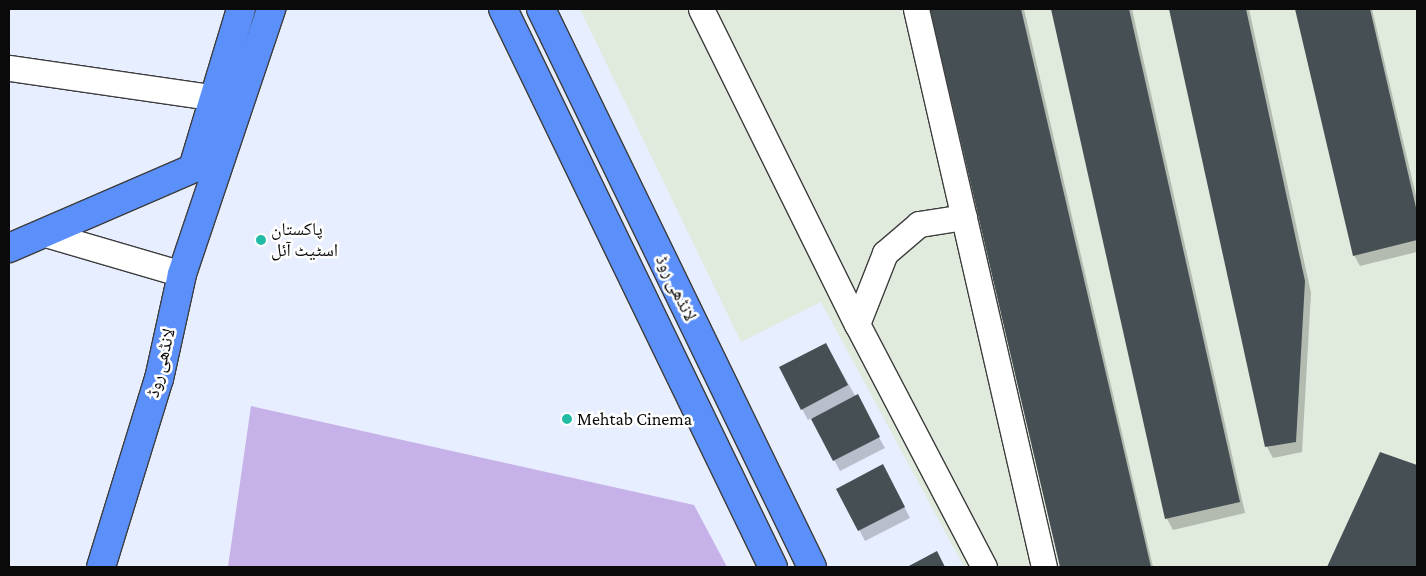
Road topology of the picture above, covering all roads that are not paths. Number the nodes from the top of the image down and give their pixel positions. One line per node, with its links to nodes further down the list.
1 (242, 9): 8 (main road)
2 (271, 9): 9 (main road, لانڈھی روڈ)
3 (503, 9): 17 (main road, لانڈھی روڈ)
4 (541, 9): 16 (main road, لانڈھی روڈ)
5 (701, 9): 15 (street)
6 (916, 9): 11 (street)
7 (9, 68): 8 (street)
8 (211, 97): 10 (main road)
9 (218, 158): 10 (main road); 14 (main road, لانڈھی روڈ)
10 (193, 168): 12 (main road)
11 (964, 217): 15 (street); 24 (street)
12 (42, 233): 13 (main road); 14 (street)
13 (9, 248)
14 (182, 274): 20 (main road, لانڈھی روڈ)
15 (858, 324): 23 (street)
16 (744, 427): 17 (main road); 18 (main road, لانڈھی روڈ)
17 (714, 444): 19 (main road, لانڈھی روڈ)
18 (767, 473): 19 (main road); 22 (main road, لانڈھی روڈ)
19 (735, 488): 21 (main road, لانڈھی روڈ)
20 (101, 567)
21 (773, 567)
22 (812, 567)
23 (984, 567)
24 (1044, 567)

